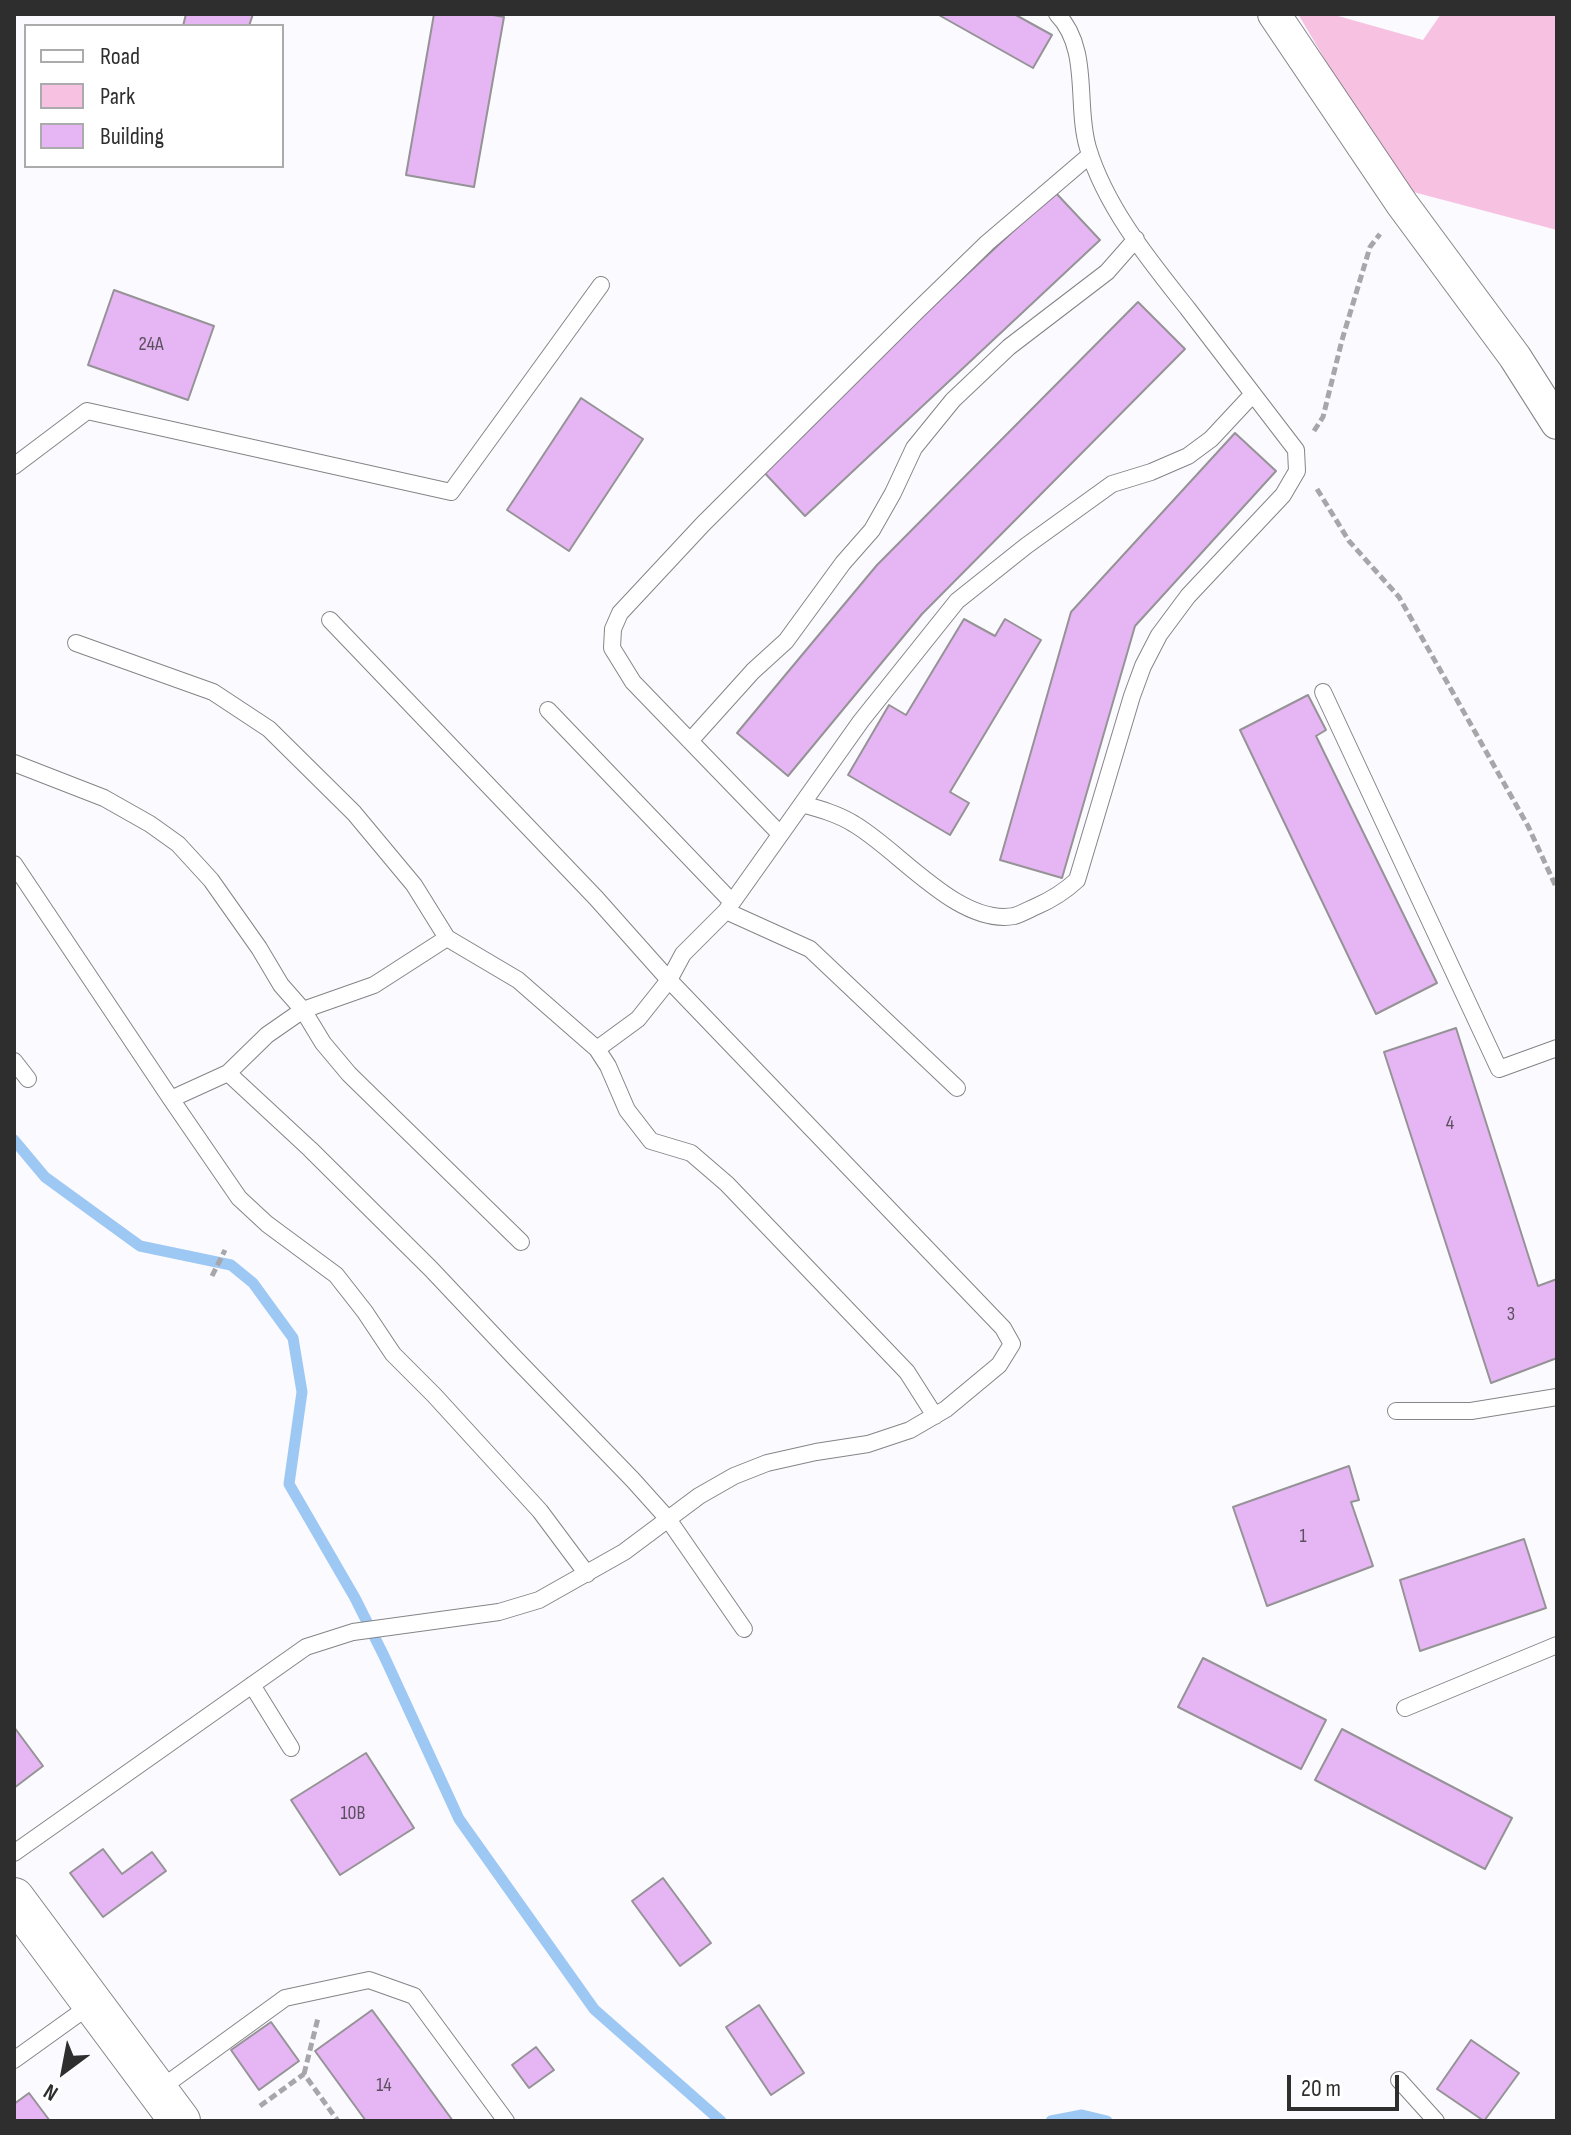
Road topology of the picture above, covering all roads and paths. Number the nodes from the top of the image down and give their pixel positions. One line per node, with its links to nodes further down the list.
1 (1057, 14): 3 (lane)
2 (1274, 14): 4 (street)
3 (1090, 155): 5 (lane); 15 (lane)
4 (1402, 204): 8 (street); 9 (path)
5 (1136, 239): 7 (lane); 15 (lane)
6 (601, 285): 10 (lane)
7 (1253, 394): 9 (lane); 17 (lane)
8 (1557, 423)
9 (1296, 450): 17 (lane); 20 (path)
10 (14, 466)
11 (330, 620): 23 (lane)
12 (76, 643): 22 (lane)
13 (1323, 692): 25 (lane)
14 (548, 710): 21 (lane)
15 (690, 741): 18 (lane)
16 (14, 763): 24 (lane)
17 (802, 804): 18 (lane)
18 (780, 834): 21 (lane)
19 (14, 864): 31 (lane)
20 (1557, 889)
21 (729, 906): 23 (lane); 30 (lane)
22 (447, 938): 24 (lane); 26 (lane)
23 (669, 980): 26 (lane); 37 (lane)
24 (303, 1010): 28 (lane); 32 (lane)
25 (1557, 1048)
26 (597, 1049): 37 (lane)
27 (14, 1061): 29 (lane)
28 (228, 1073): 31 (lane); 38 (lane)
29 (28, 1079)
30 (957, 1088)
31 (171, 1099): 39 (lane)
32 (521, 1242)
33 (225, 1250): 34 (path)
34 (212, 1276)
35 (1557, 1397): 36 (lane)
36 (1396, 1411)
37 (935, 1416): 38 (lane)
38 (668, 1519): 39 (lane); 40 (lane)
39 (587, 1574): 42 (lane)
40 (744, 1629)
41 (1557, 1645): 43 (lane)
42 (252, 1685): 44 (lane); 45 (lane)
43 (1405, 1708)
44 (291, 1748)
45 (14, 1853)
46 (14, 1898): 48 (street)
47 (326, 1990): 50 (path); 52 (lane); 55 (lane)
48 (92, 2004): 49 (lane); 52 (street)
49 (14, 2060)
50 (304, 2074): 53 (path); 54 (path)
51 (1399, 2080): 56 (lane)
52 (168, 2106)
53 (260, 2106)
54 (338, 2121)
55 (506, 2121)
56 (1436, 2121)

